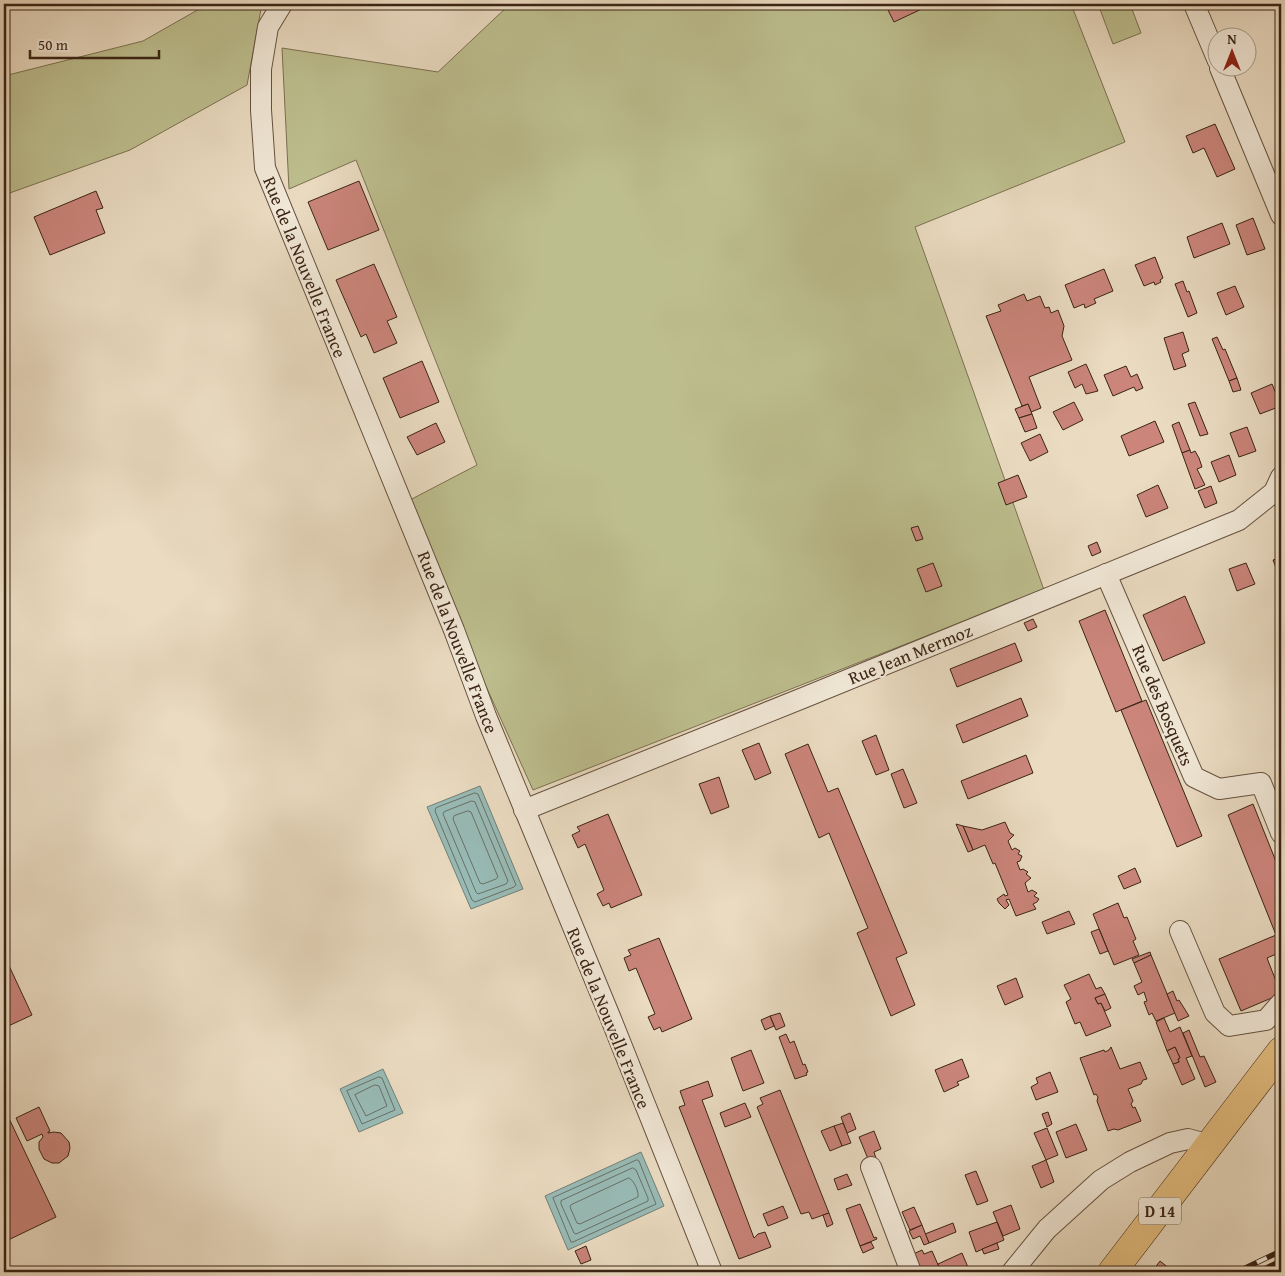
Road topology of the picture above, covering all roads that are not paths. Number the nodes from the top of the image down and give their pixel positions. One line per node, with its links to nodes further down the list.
1 (282, 4): 8 (street, Rue de la Nouvelle France)
2 (1194, 4): 3 (street)
3 (1208, 37)
4 (1224, 78): 5 (street)
5 (1281, 215)
6 (1281, 477): 7 (street, Rue Jean Mermoz)
7 (1106, 574): 8 (street, Rue Jean Mermoz); 9 (street, Rue des Bosquets)
8 (524, 810): 15 (street, Rue de la Nouvelle France)
9 (1281, 833)
10 (1180, 930): 11 (street)
11 (1281, 1003)
12 (1281, 1051): 13 (main road, D 14)
13 (1208, 1149): 17 (street); 18 (main road, D 14)
14 (871, 1167): 16 (street)
15 (712, 1272)
16 (911, 1272)
17 (1012, 1272)
18 (1112, 1272)

